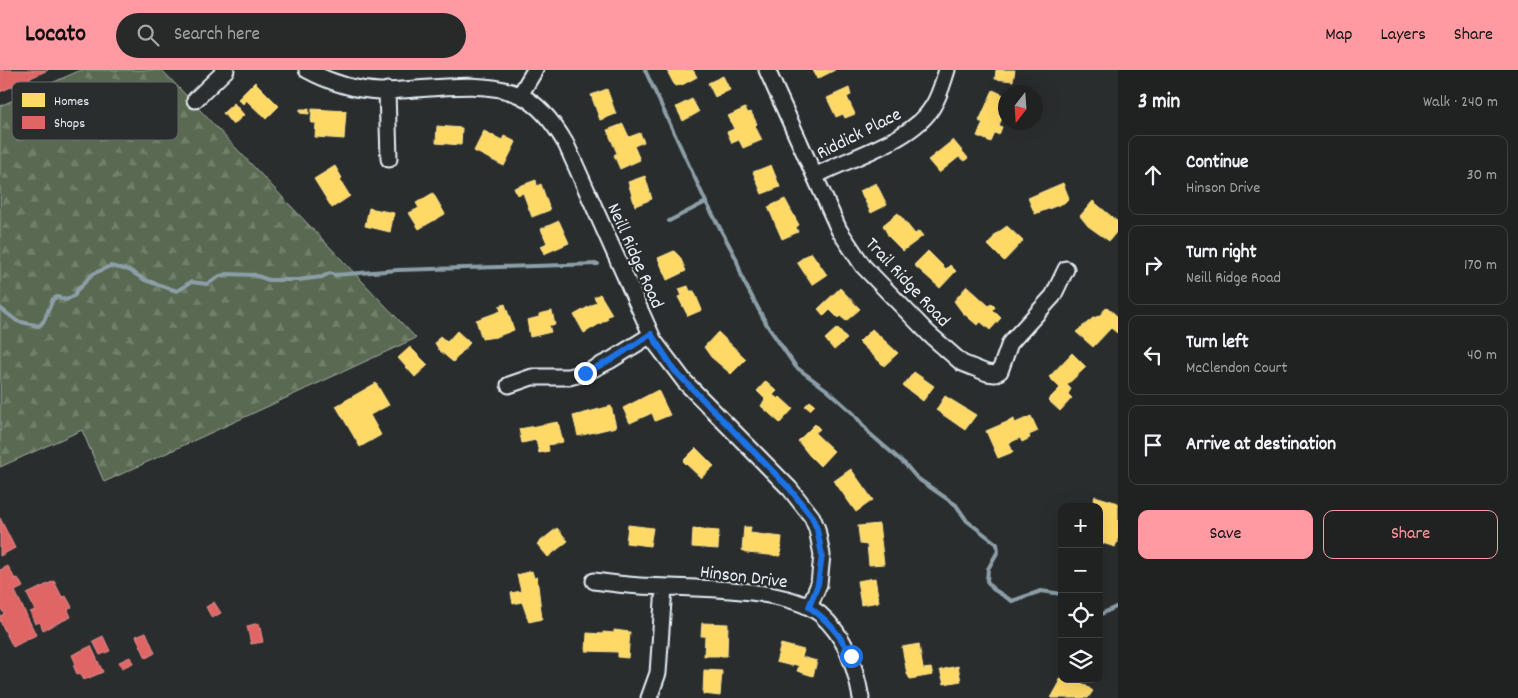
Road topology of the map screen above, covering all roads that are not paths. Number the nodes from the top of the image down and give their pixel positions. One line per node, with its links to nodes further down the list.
1 (226, 70): 8 (street)
2 (307, 70): 6 (street, Neill Ridge Road)
3 (535, 70): 7 (street)
4 (767, 70): 10 (street, Trail Ridge Road)
5 (947, 70): 10 (street, Riddick Place)
6 (387, 90): 7 (street, Neill Ridge Road); 9 (street)
7 (520, 96): 12 (street, Neill Ridge Road)
8 (195, 100)
9 (389, 159)
10 (815, 176): 11 (street, Trail Ridge Road)
11 (1066, 269)
12 (651, 334): 13 (street); 16 (street, Neill Ridge Road)
13 (509, 385)
14 (594, 581): 15 (street, Hinson Drive)
15 (664, 587): 16 (street, Hinson Drive); 17 (street)
16 (809, 607): 18 (street, Hinson Drive)
17 (649, 698)
18 (862, 698)

